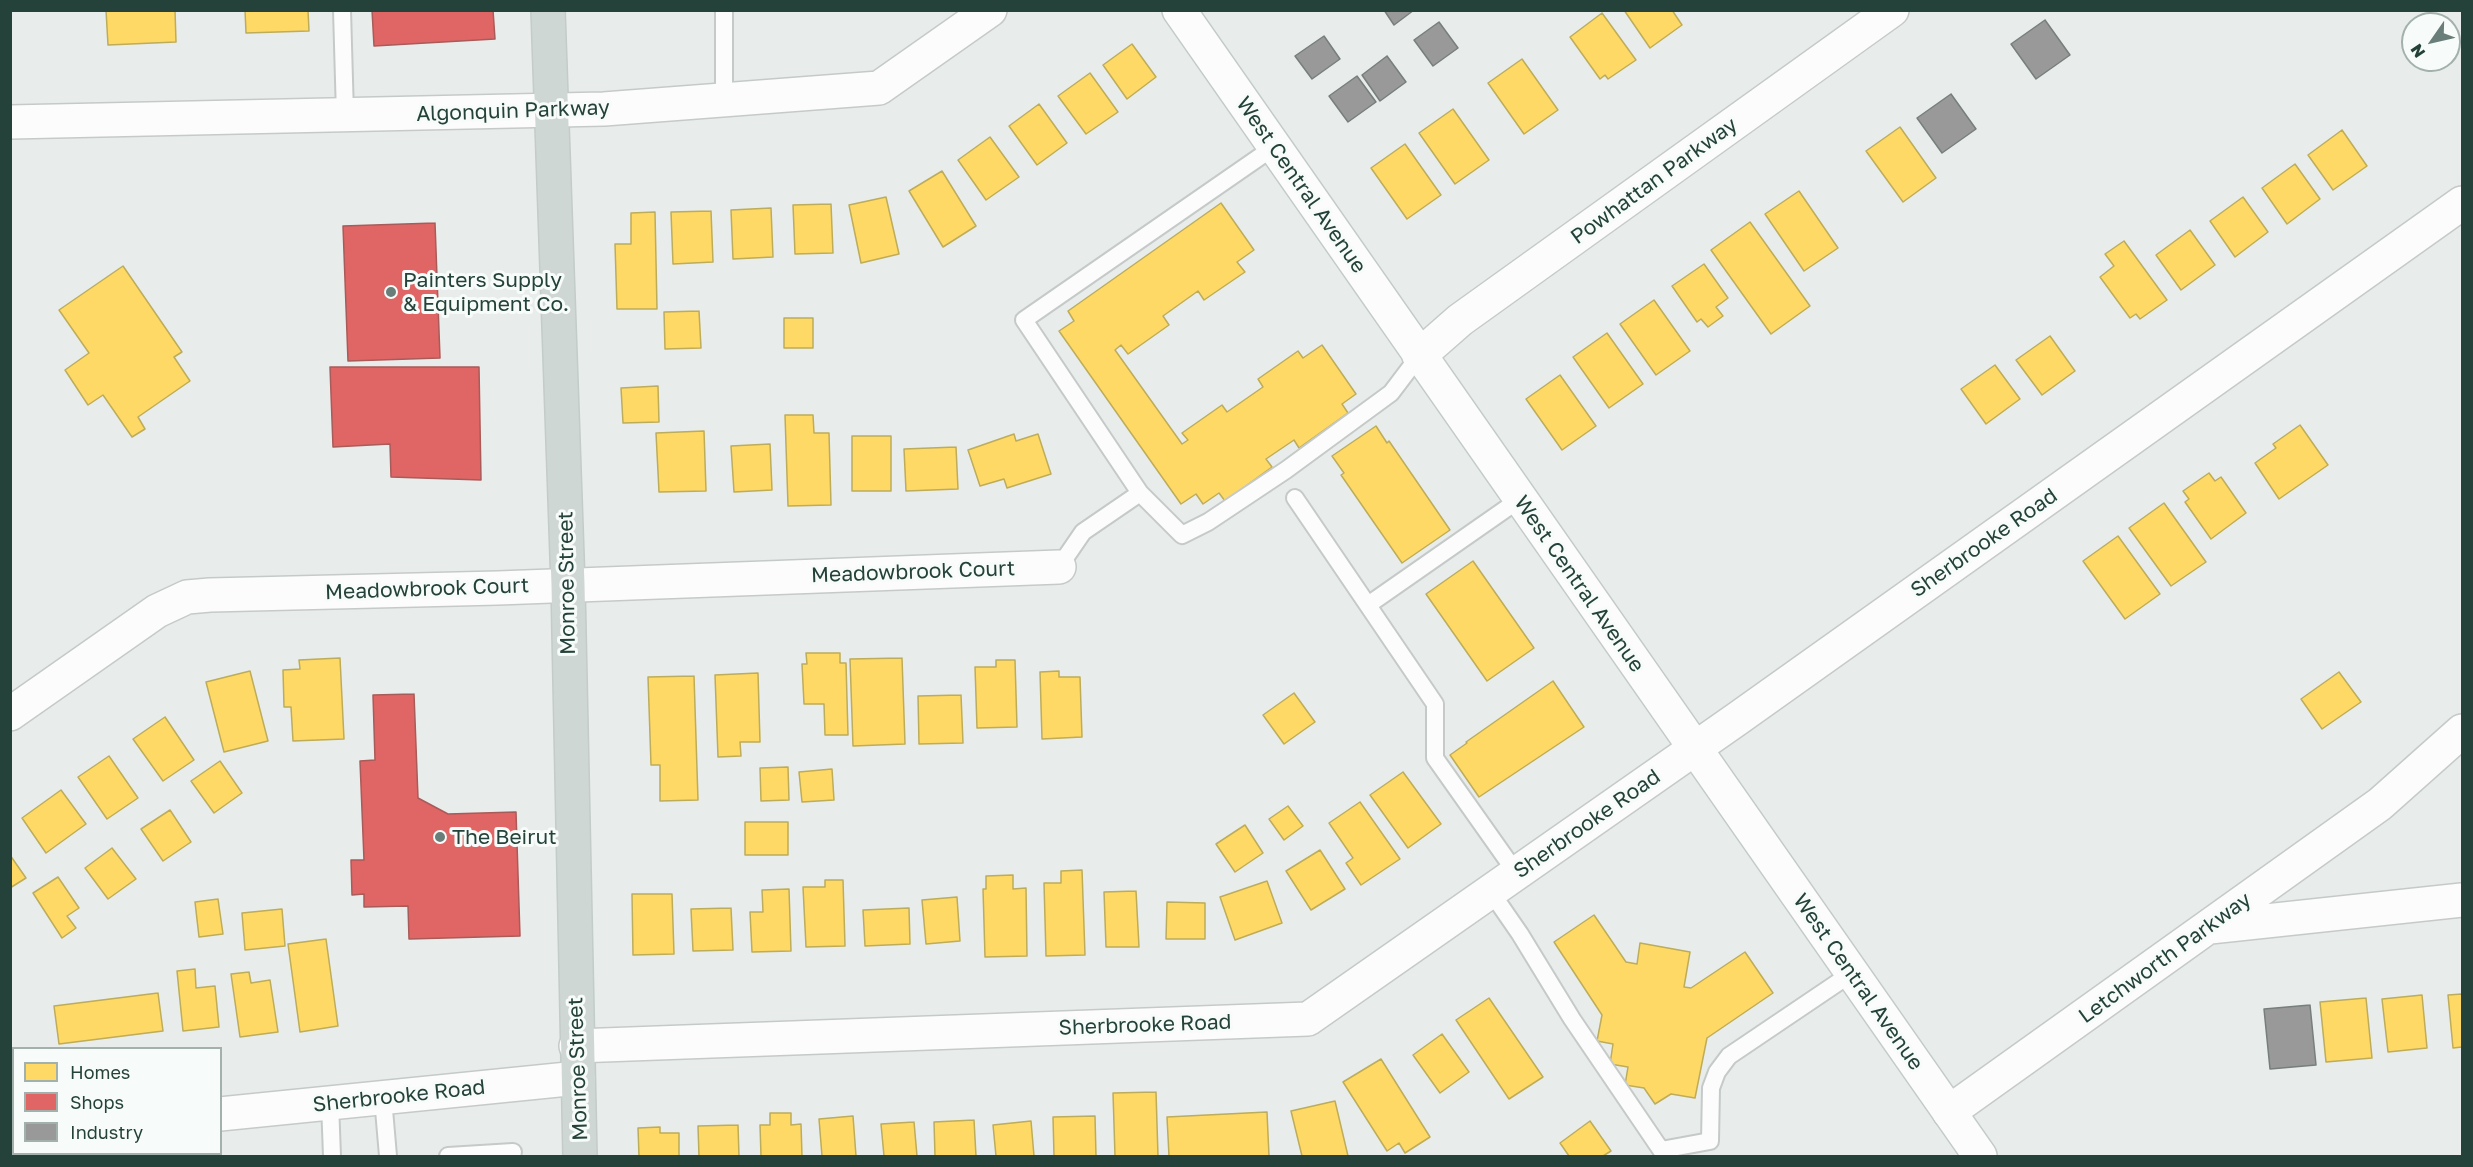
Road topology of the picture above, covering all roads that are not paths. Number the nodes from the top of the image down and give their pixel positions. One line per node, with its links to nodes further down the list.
1 (342, 10): 9 (lane)
2 (548, 10): 8 (main road, Monroe Street)
3 (724, 10): 7 (lane)
4 (990, 10): 7 (street, Algonquin Parkway)
5 (1179, 10): 11 (street, West Central Avenue)
6 (1892, 10): 13 (street, Powhattan Parkway)
7 (724, 100): 8 (street, Algonquin Parkway)
8 (552, 110): 9 (street, Algonquin Parkway); 18 (main road, Monroe Street)
9 (345, 115): 10 (street, Algonquin Parkway)
10 (12, 120)
11 (1274, 147): 13 (street, West Central Avenue); 14 (lane)
12 (2463, 203): 22 (street, Sherbrooke Road)
13 (1419, 356): 14 (lane); 16 (street, West Central Avenue)
14 (1140, 493): 17 (lane)
15 (1295, 498): 19 (lane)
16 (1520, 499): 19 (lane); 22 (street, West Central Avenue)
17 (1059, 567): 18 (street, Meadowbrook Court)
18 (568, 585): 20 (street, Meadowbrook Court); 29 (main road, Monroe Street)
19 (1368, 605): 25 (lane)
20 (10, 714)
21 (2463, 731): 24 (street, Letchworth Parkway)
22 (1694, 748): 25 (street, Sherbrooke Road); 28 (street, West Central Avenue)
23 (2463, 759): 24 (street, Letchworth Parkway)
24 (2380, 804): 27 (street, Letchworth Parkway)
25 (1504, 883): 28 (lane); 29 (street, Sherbrooke Road)
26 (2463, 900): 27 (street)
27 (2208, 927): 33 (street, Letchworth Parkway)
28 (1852, 973): 33 (street, West Central Avenue)
29 (576, 1046): 30 (main road, Monroe Street)
30 (578, 1078): 31 (street, Sherbrooke Road); 39 (main road, Monroe Street)
31 (383, 1098): 32 (street, Sherbrooke Road); 37 (lane)
32 (330, 1103): 34 (street, Sherbrooke Road); 36 (lane)
33 (1949, 1112): 40 (street, West Central Avenue)
34 (222, 1114)
35 (513, 1152): 38 (lane)
36 (332, 1156)
37 (388, 1156)
38 (448, 1156)
39 (580, 1156)
40 (1980, 1156)

